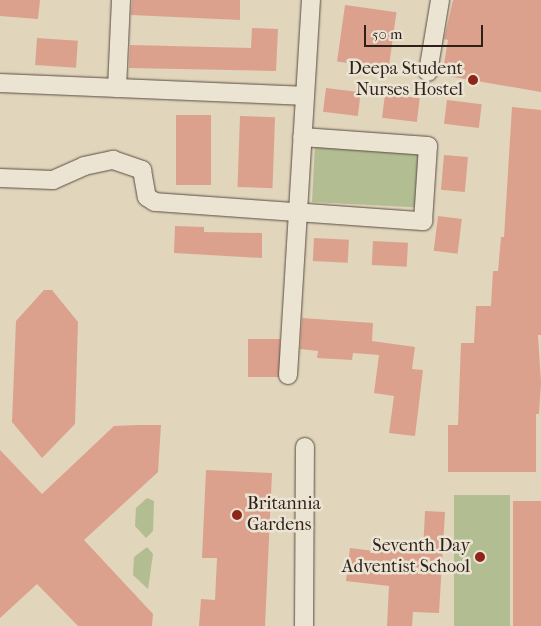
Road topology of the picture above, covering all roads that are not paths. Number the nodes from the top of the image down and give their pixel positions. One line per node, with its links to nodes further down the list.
1 (121, 0): 6 (street)
2 (311, 0): 7 (street)
3 (440, 0): 4 (street)
4 (428, 72)
5 (0, 83): 6 (street)
6 (117, 88): 7 (street)
7 (305, 96): 8 (street)
8 (302, 137): 10 (street); 10 (street)
9 (0, 178): 10 (street)
10 (298, 212): 11 (street)
11 (288, 375)
12 (305, 447): 13 (street)
13 (304, 626)

